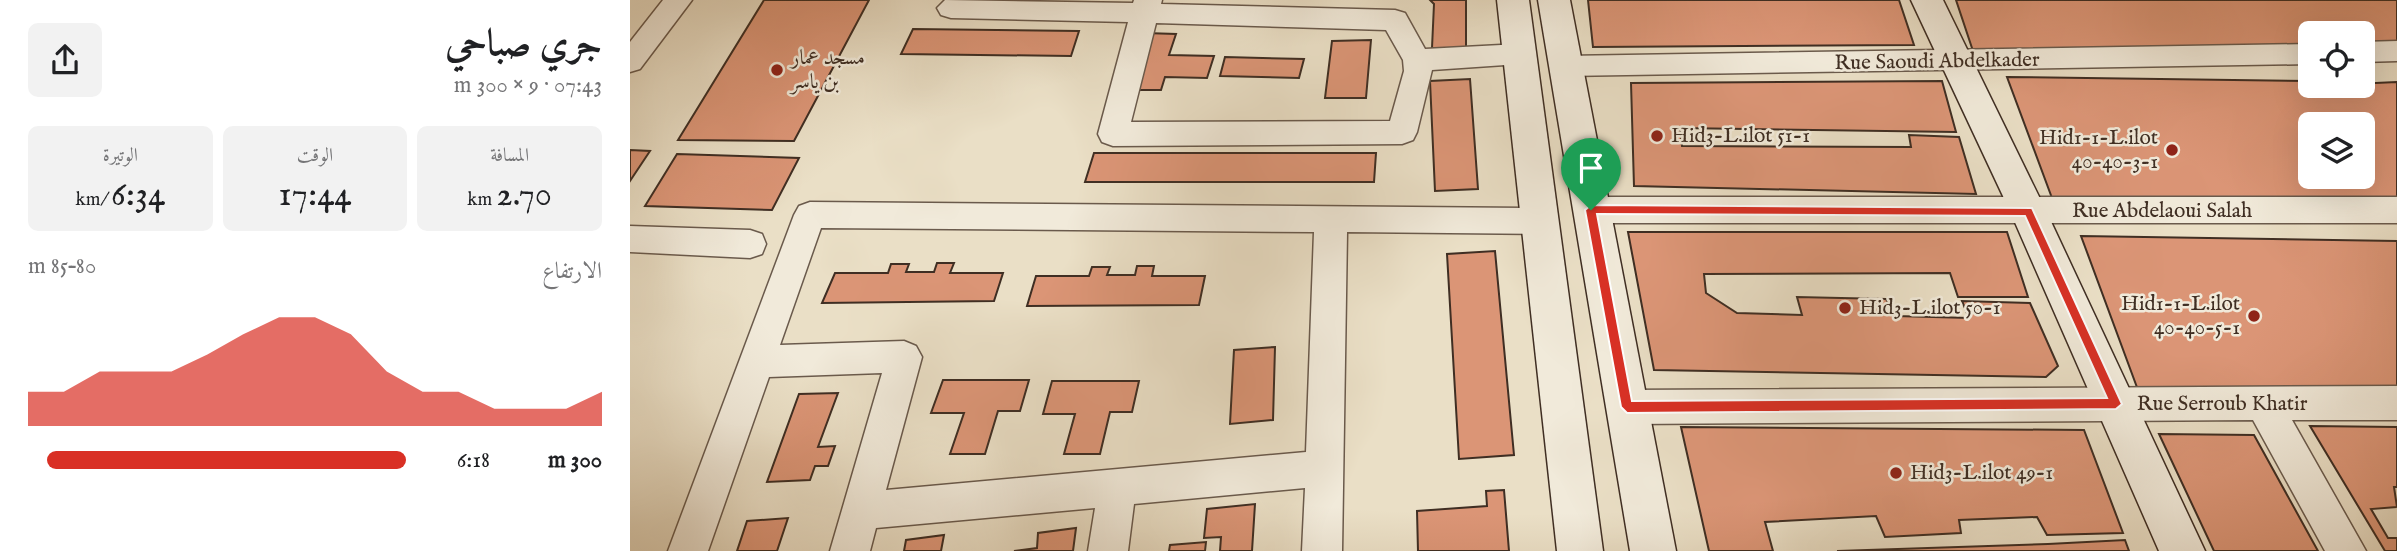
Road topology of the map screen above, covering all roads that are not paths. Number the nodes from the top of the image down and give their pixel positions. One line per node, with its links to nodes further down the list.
1 (1513, 0): 10 (street)
2 (1554, 0): 15 (street)
3 (1927, 0): 14 (street)
4 (951, 8): 5 (street)
5 (1146, 8): 12 (street); 12 (street)
6 (670, 10): 7 (street); 13 (street)
7 (630, 19)
8 (2397, 51): 9 (street)
9 (2375, 52)
10 (1520, 54): 12 (street); 20 (street)
11 (2298, 54): 14 (street, Rue Saoudi Abdelkader)
12 (1417, 60)
13 (630, 62)
14 (1958, 62): 15 (street, Rue Saoudi Abdelkader); 17 (street)
15 (1564, 66): 16 (street)
16 (1591, 210): 17 (street, Rue Abdelaoui Salah); 27 (street)
17 (2028, 211): 18 (street, Rue Abdelaoui Salah); 25 (street)
18 (2397, 211)
19 (1332, 219): 20 (street); 23 (street); 28 (street)
20 (1541, 221): 35 (street)
21 (630, 239): 22 (street)
22 (750, 244)
23 (755, 362): 30 (street); 31 (street)
24 (2397, 403): 26 (street, Rue Serroub Khatir)
25 (2116, 404): 26 (street, Rue Serroub Khatir); 27 (street, Rue Serroub Khatir); 37 (street)
26 (2263, 404): 38 (street)
27 (1627, 407): 36 (street)
28 (1325, 468): 29 (street); 34 (street)
29 (1117, 487): 30 (street); 33 (street)
30 (862, 511): 32 (street)
31 (688, 551)
32 (850, 551)
33 (1108, 551)
34 (1322, 551)
35 (1580, 551)
36 (1653, 551)
37 (2182, 551)
38 (2346, 551)

